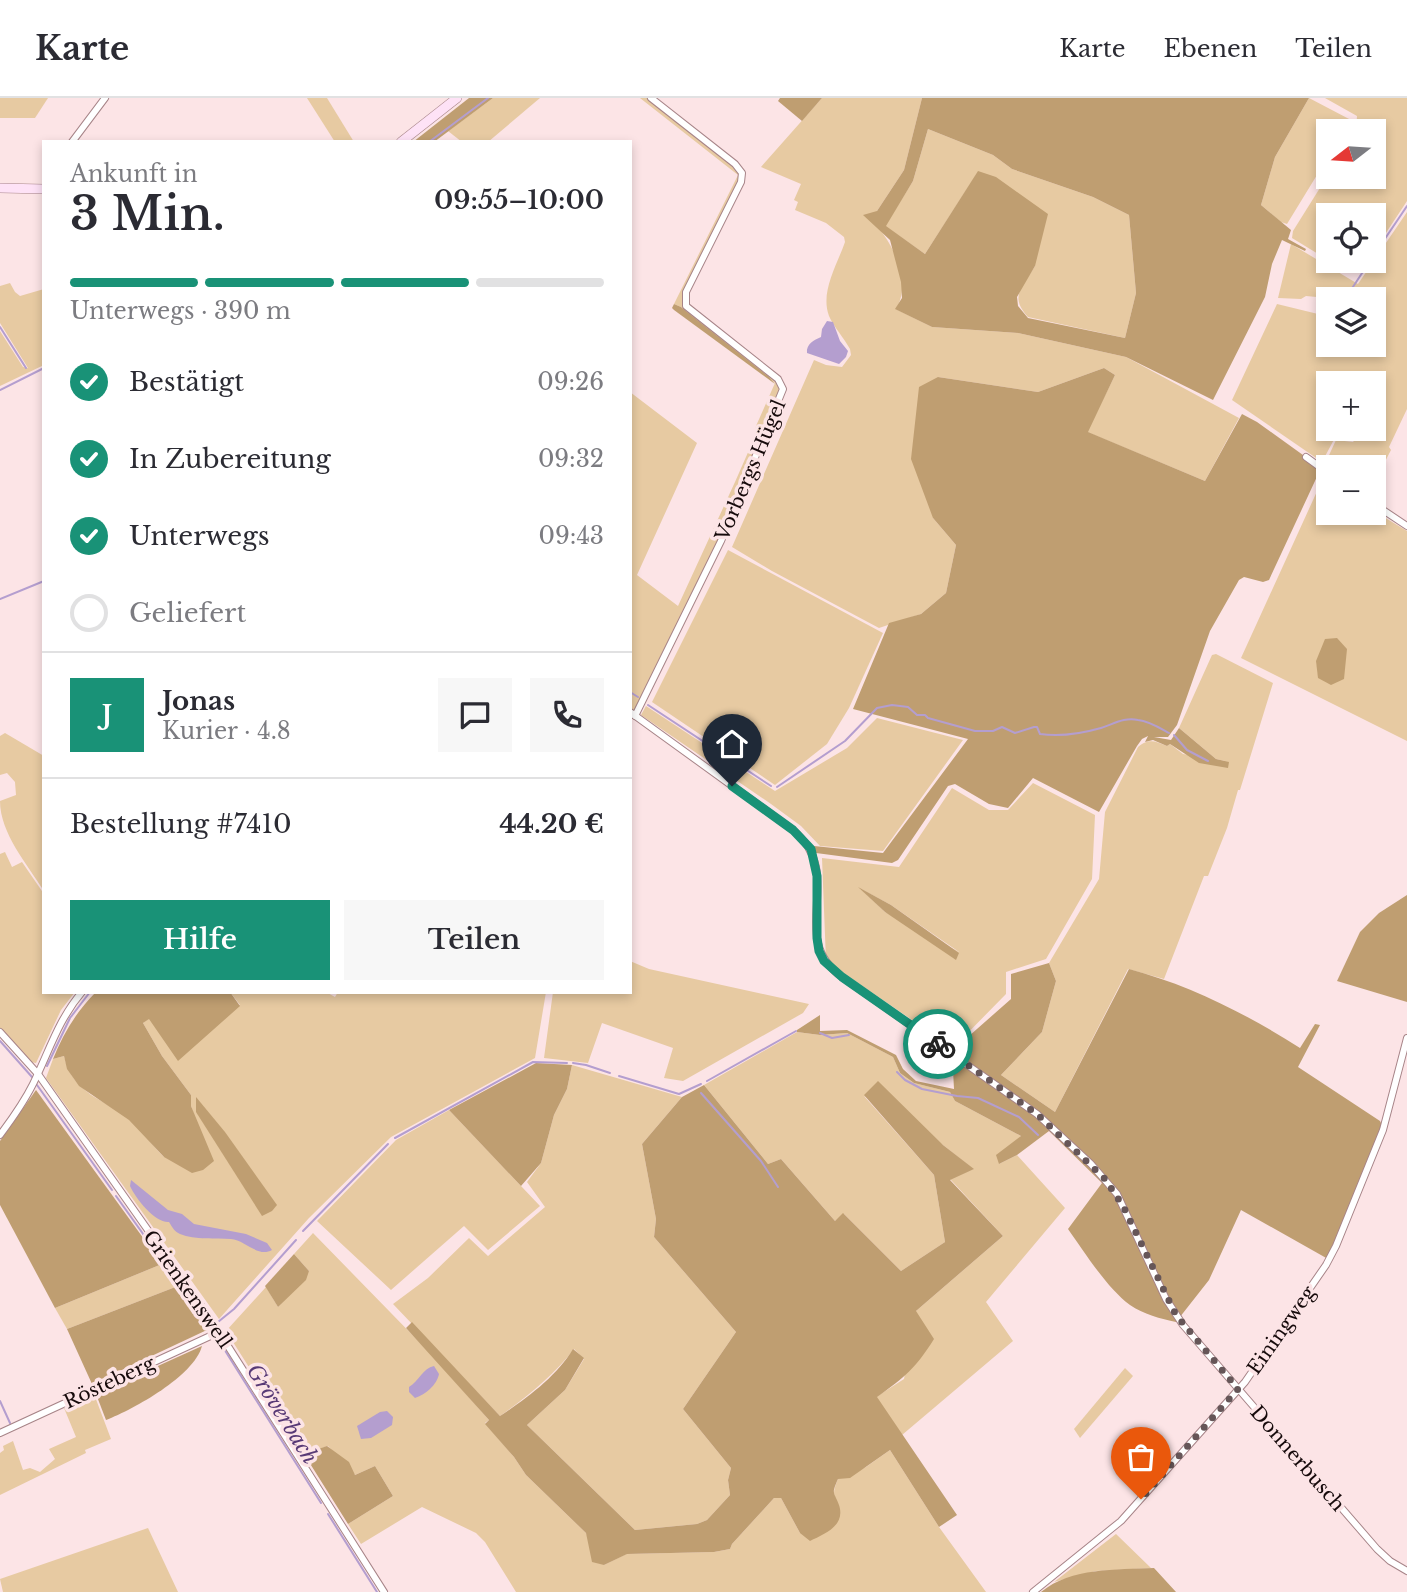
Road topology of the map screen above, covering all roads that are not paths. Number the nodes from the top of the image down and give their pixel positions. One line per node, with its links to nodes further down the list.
1 (105, 98): 4 (street)
2 (457, 98): 5 (main road)
3 (651, 98): 12 (street, Vorbergs Hügel)
4 (74, 140)
5 (404, 140)
6 (0, 188): 7 (main road)
7 (42, 189)
8 (1306, 457): 9 (street)
9 (1316, 464)
10 (1386, 512): 11 (street)
11 (1407, 526)
12 (633, 714): 19 (street, Donnerbusch)
13 (81, 994): 16 (street)
14 (0, 1032): 16 (street, Grienkenswell)
15 (1407, 1038): 19 (street, Einingweg)
16 (38, 1074): 17 (street); 18 (street, Grienkenswell)
17 (0, 1135)
18 (219, 1332): 20 (street, Rösteberg); 22 (street, Grienkenswell)
19 (1238, 1389): 21 (street, Donnerbusch); 23 (street, Einingweg)
20 (0, 1433)
21 (1407, 1571)
22 (384, 1592)
23 (1033, 1592)

